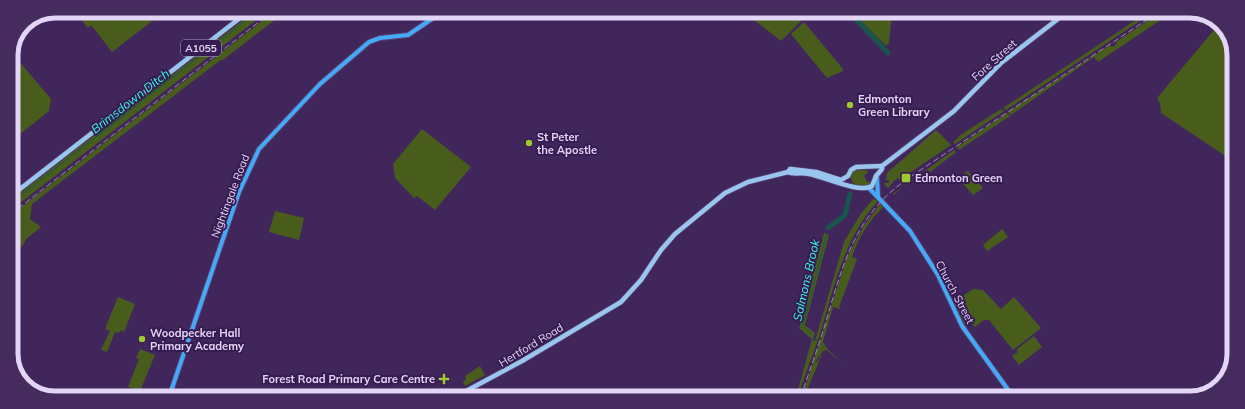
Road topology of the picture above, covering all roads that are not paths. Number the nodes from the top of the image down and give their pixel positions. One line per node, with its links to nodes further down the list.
1 (240, 18): 11 (main road, A1055)
2 (433, 18): 13 (main road, Nightingale Road)
3 (1059, 18): 4 (main road, Fore Street)
4 (882, 166): 5 (main road); 8 (main road)
5 (864, 168): 7 (main road); 8 (main road)
6 (788, 172): 7 (main road); 9 (main road); 14 (main road, Hertford Road)
7 (848, 176): 9 (main road)
8 (877, 177): 10 (main road); 12 (main road)
9 (856, 186): 10 (main road)
10 (869, 188): 12 (main road, Church Street)
11 (18, 191)
12 (878, 196): 15 (main road, Church Street)
13 (171, 391)
14 (466, 391)
15 (1009, 391)

